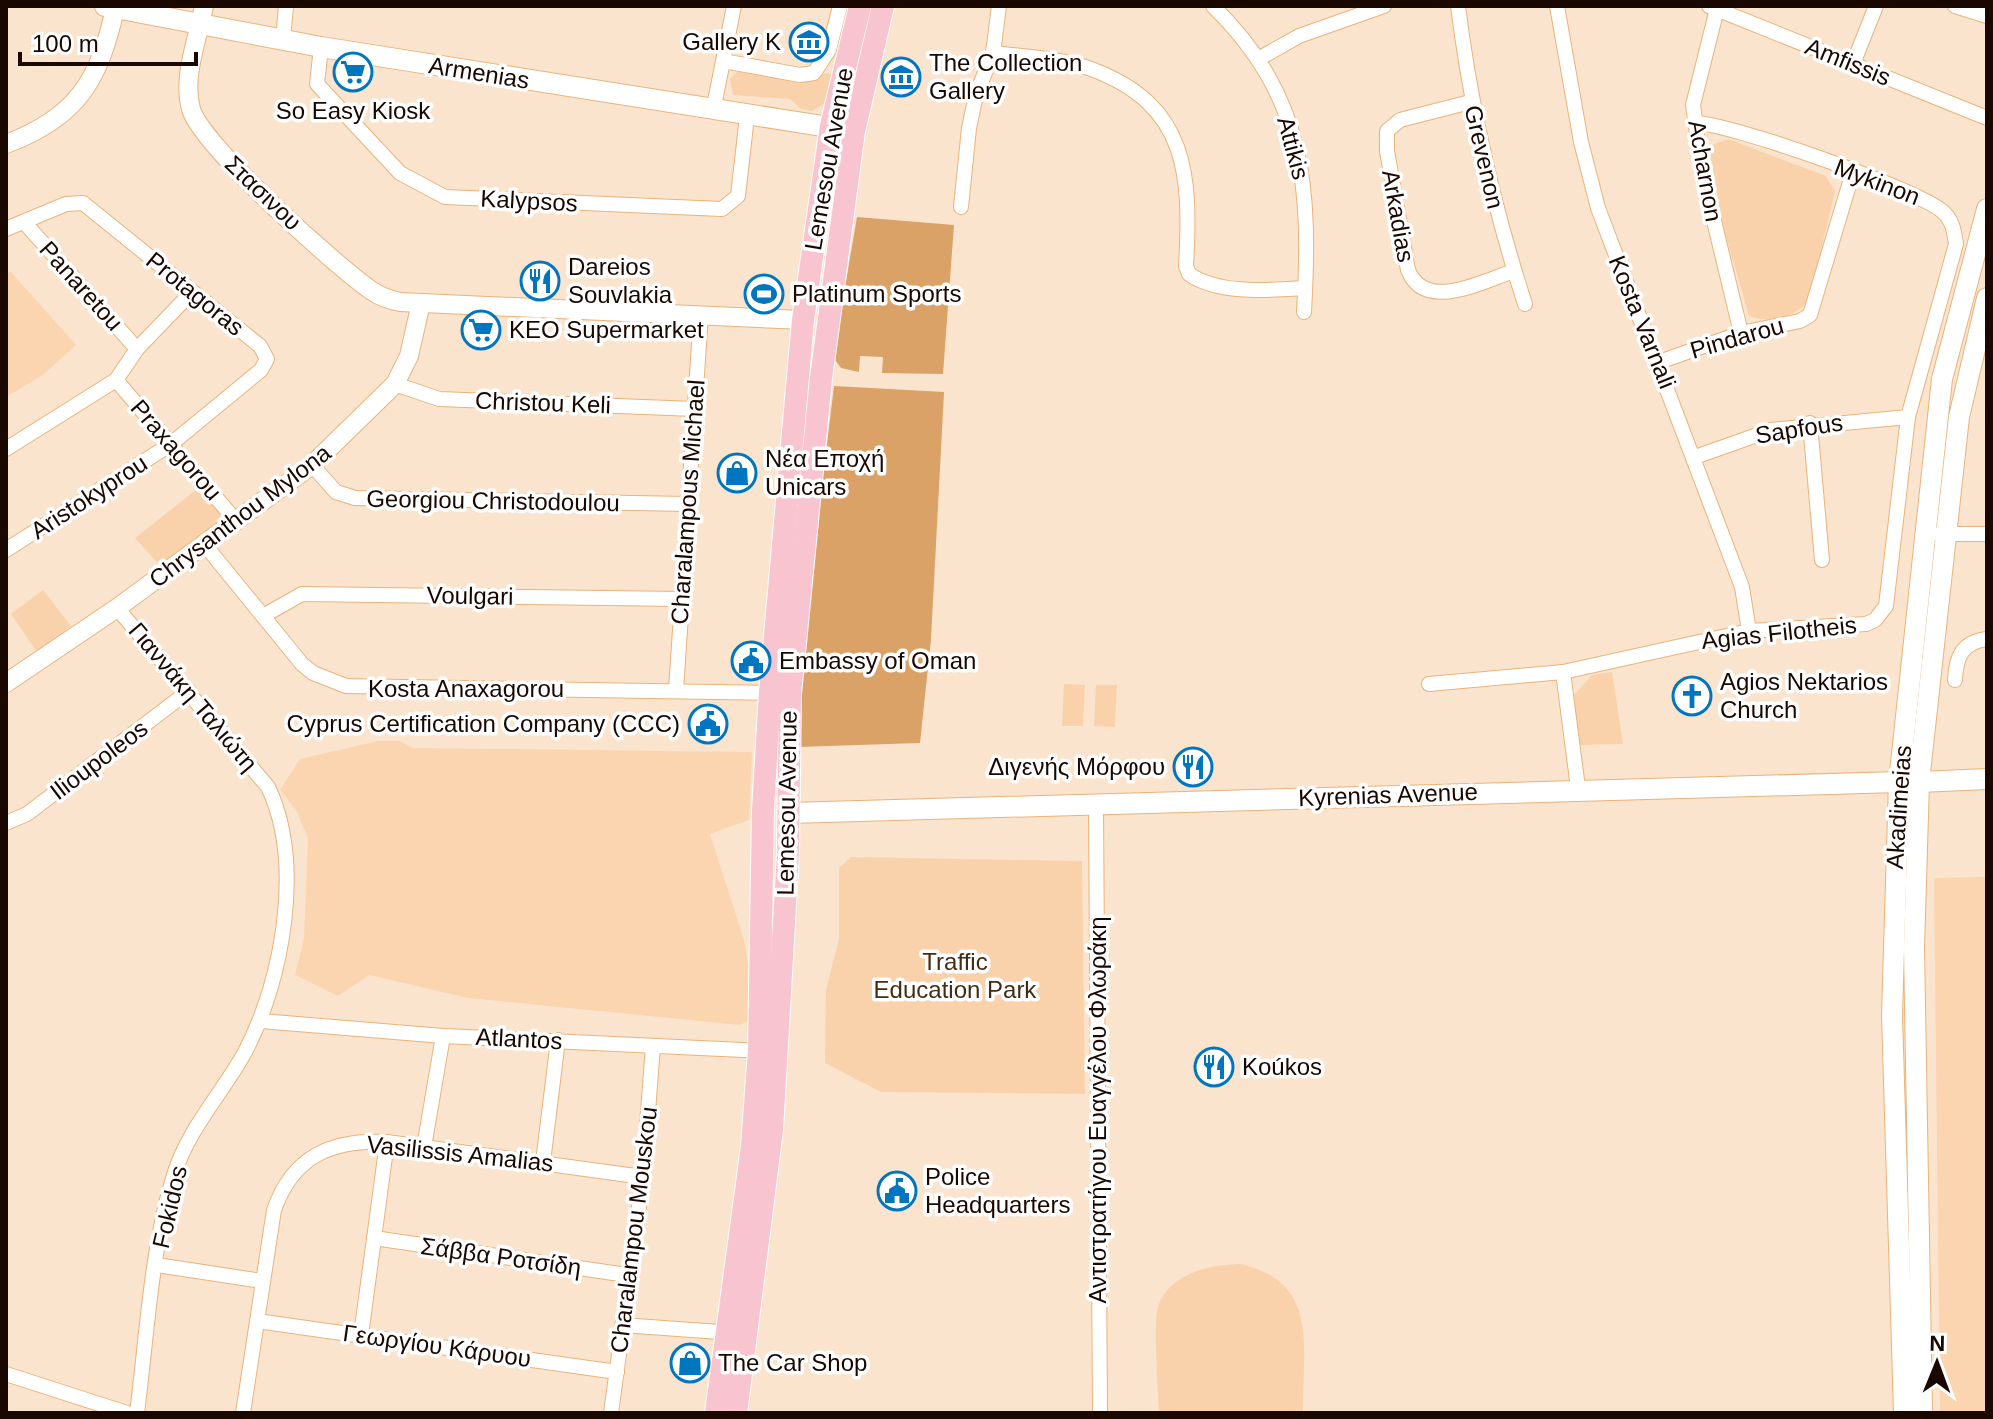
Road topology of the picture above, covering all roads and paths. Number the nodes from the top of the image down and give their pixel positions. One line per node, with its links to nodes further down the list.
1 (286, 6): 18 (street)
2 (734, 6): 22 (street)
3 (840, 6): 22 (street)
4 (860, 6): 29 (main road, Lemesou Avenue)
5 (883, 6): 30 (main road, Lemesou Avenue)
6 (999, 6): 20 (street)
7 (1213, 6): 21 (street, Attikis)
8 (1384, 6): 15 (street)
9 (1458, 6): 24 (street, Grevenon)
10 (1557, 6): 48 (street, Kosta Varnali)
11 (1876, 6): 23 (street)
12 (1955, 6): 17 (street)
13 (110, 7): 16 (main road, Armenias); 31 (street)
14 (1713, 7): 23 (street, Amfissis); 28 (street, Acharnon)
15 (1352, 11): 21 (street)
16 (202, 15): 18 (main road, Armenias); 41 (street, Στασινου)
17 (1987, 16)
18 (283, 40): 19 (main road, Armenias)
19 (321, 47): 25 (main road, Armenias); 27 (street, Kalypsos)
20 (993, 53): 33 (street); 38 (street)
21 (1260, 58): 38 (street, Attikis)
22 (723, 61): 25 (street)
23 (1853, 64): 26 (street, Amfissis)
24 (1470, 102): 37 (street, Grevenon); 37 (street, Arkadias)
25 (713, 111): 27 (main road, Armenias)
26 (1983, 115)
27 (747, 116): 29 (main road, Armenias)
28 (1695, 123): 32 (street, Mykinon); 46 (street, Acharnon)
29 (831, 126): 30 (main road, Armenias); 45 (main road, Lemesou Avenue)
30 (854, 131): 77 (main road, Lemesou Avenue)
31 (6, 144)
32 (1853, 172): 46 (street, Pindarou); 52 (street, Mykinon)
33 (961, 207)
34 (1987, 209): 60 (main road, Akadimeias)
35 (24, 222): 36 (street, Protagoras); 39 (street, Protagoras); 47 (street, Panaretou)
36 (6, 229)
37 (1514, 271): 42 (street, Grevenon)
38 (1305, 288): 43 (street, Attikis)
39 (192, 292): 47 (street); 54 (street, Protagoras)
40 (1987, 298): 61 (main road, Akadimeias)
41 (421, 303): 44 (street); 50 (street, Chrysanthou Mylona)
42 (1525, 304)
43 (1304, 312)
44 (701, 314): 45 (street); 51 (street, Charalampous Michael)
45 (803, 320): 77 (main road, Lemesou Avenue)
46 (1741, 333): 48 (street, Pindarou)
47 (137, 349): 49 (street)
48 (1659, 362): 56 (street, Kosta Varnali)
49 (116, 380): 54 (street, Praxagorou); 55 (street)
50 (395, 384): 51 (street, Christou Keli); 57 (street, Chrysanthou Mylona)
51 (695, 409): 58 (street, Charalampous Michael)
52 (1908, 417): 53 (street, Sapfous); 69 (street, Agias Filotheis)
53 (1810, 423): 56 (street, Sapfous); 65 (street)
54 (171, 444): 59 (street, Praxagorou); 64 (street, Aristokyprou)
55 (6, 449)
56 (1695, 457): 69 (street, Kosta Varnali)
57 (312, 465): 58 (street, Georgiou Christodoulou); 59 (street, Chrysanthou Mylona)
58 (688, 504): 66 (street, Charalampous Michael)
59 (236, 521): 63 (street, Chrysanthou Mylona)
60 (1925, 533): 61 (street); 79 (main road, Akadimeias)
61 (1948, 534): 62 (street); 79 (main road, Akadimeias)
62 (1987, 534)
63 (205, 545): 67 (street, Chrysanthou Mylona); 68 (street, Kosta Anaxagorou)
64 (6, 550)
65 (1822, 560)
66 (682, 599): 68 (street, Voulgari); 75 (street, Charalampous Michael)
67 (117, 608): 73 (street, Chrysanthou Mylona); 76 (street, Γιαννάκη Ταλιώτη)
68 (263, 616): 75 (street, Kosta Anaxagorou)
69 (1749, 631): 71 (street, Agias Filotheis)
70 (1987, 639): 72 (street)
71 (1563, 672): 74 (street, Agias Filotheis); 80 (street)
72 (1955, 680)
73 (6, 683)
74 (1429, 684)
75 (676, 690): 77 (street, Kosta Anaxagorou)
76 (189, 691): 83 (street, Ilioupoleos); 84 (street, Γιαννάκη Ταλιώτη)
77 (780, 693): 82 (main road, Lemesou Avenue); 88 (main road, Lemesou Avenue)
78 (1987, 779): 79 (main road, Kyrenias Avenue)
79 (1909, 782): 80 (main road, Kyrenias Avenue); 110 (main road, Akadimeias); 111 (main road, Akadimeias)
80 (1578, 788): 81 (main road, Kyrenias Avenue)
81 (1096, 806): 82 (main road, Kyrenias Avenue); 109 (street, Αντιστρατήγου Ευαγγέλου Φλωράκη)
82 (789, 813): 88 (main road, Lemesou Avenue)
83 (6, 823)
84 (261, 1021): 85 (street, Atlantos); 94 (street, Fokidos)
85 (443, 1036): 86 (street, Atlantos); 90 (street)
86 (558, 1040): 87 (street, Atlantos); 91 (street)
87 (653, 1046): 88 (street, Atlantos); 92 (street, Charalampou Mouskou)
88 (768, 1051): 99 (main road, Lemesou Avenue)
89 (387, 1142): 90 (street, Vasilissis Amalias); 93 (street); 96 (street, Vasilissis Amalias)
90 (424, 1147): 91 (street, Vasilissis Amalias)
91 (543, 1162): 92 (street, Vasilissis Amalias)
92 (643, 1177): 95 (street, Charalampou Mouskou)
93 (374, 1238): 95 (street, Σάββα Ροτσίδη); 100 (street)
94 (157, 1265): 96 (street); 104 (street, Fokidos)
95 (627, 1275): 98 (street, Charalampou Mouskou)
96 (262, 1281): 97 (street, Vasilissis Amalias)
97 (257, 1321): 100 (street, Γεωργίου Κάρυου); 105 (street, Vasilissis Amalias)
98 (622, 1325): 99 (street); 101 (street, Charalampou Mouskou)
99 (737, 1333): 107 (main road, Lemesou Avenue); 108 (main road, Lemesou Avenue)
100 (361, 1335): 101 (street, Γεωργίου Κάρυου)
101 (617, 1372): 106 (street, Charalampou Mouskou)
102 (6, 1374): 103 (street)
103 (127, 1413)
104 (137, 1413)
105 (243, 1413)
106 (611, 1413)
107 (716, 1413)
108 (736, 1413)
109 (1100, 1413)
110 (1904, 1413)
111 (1922, 1413)

